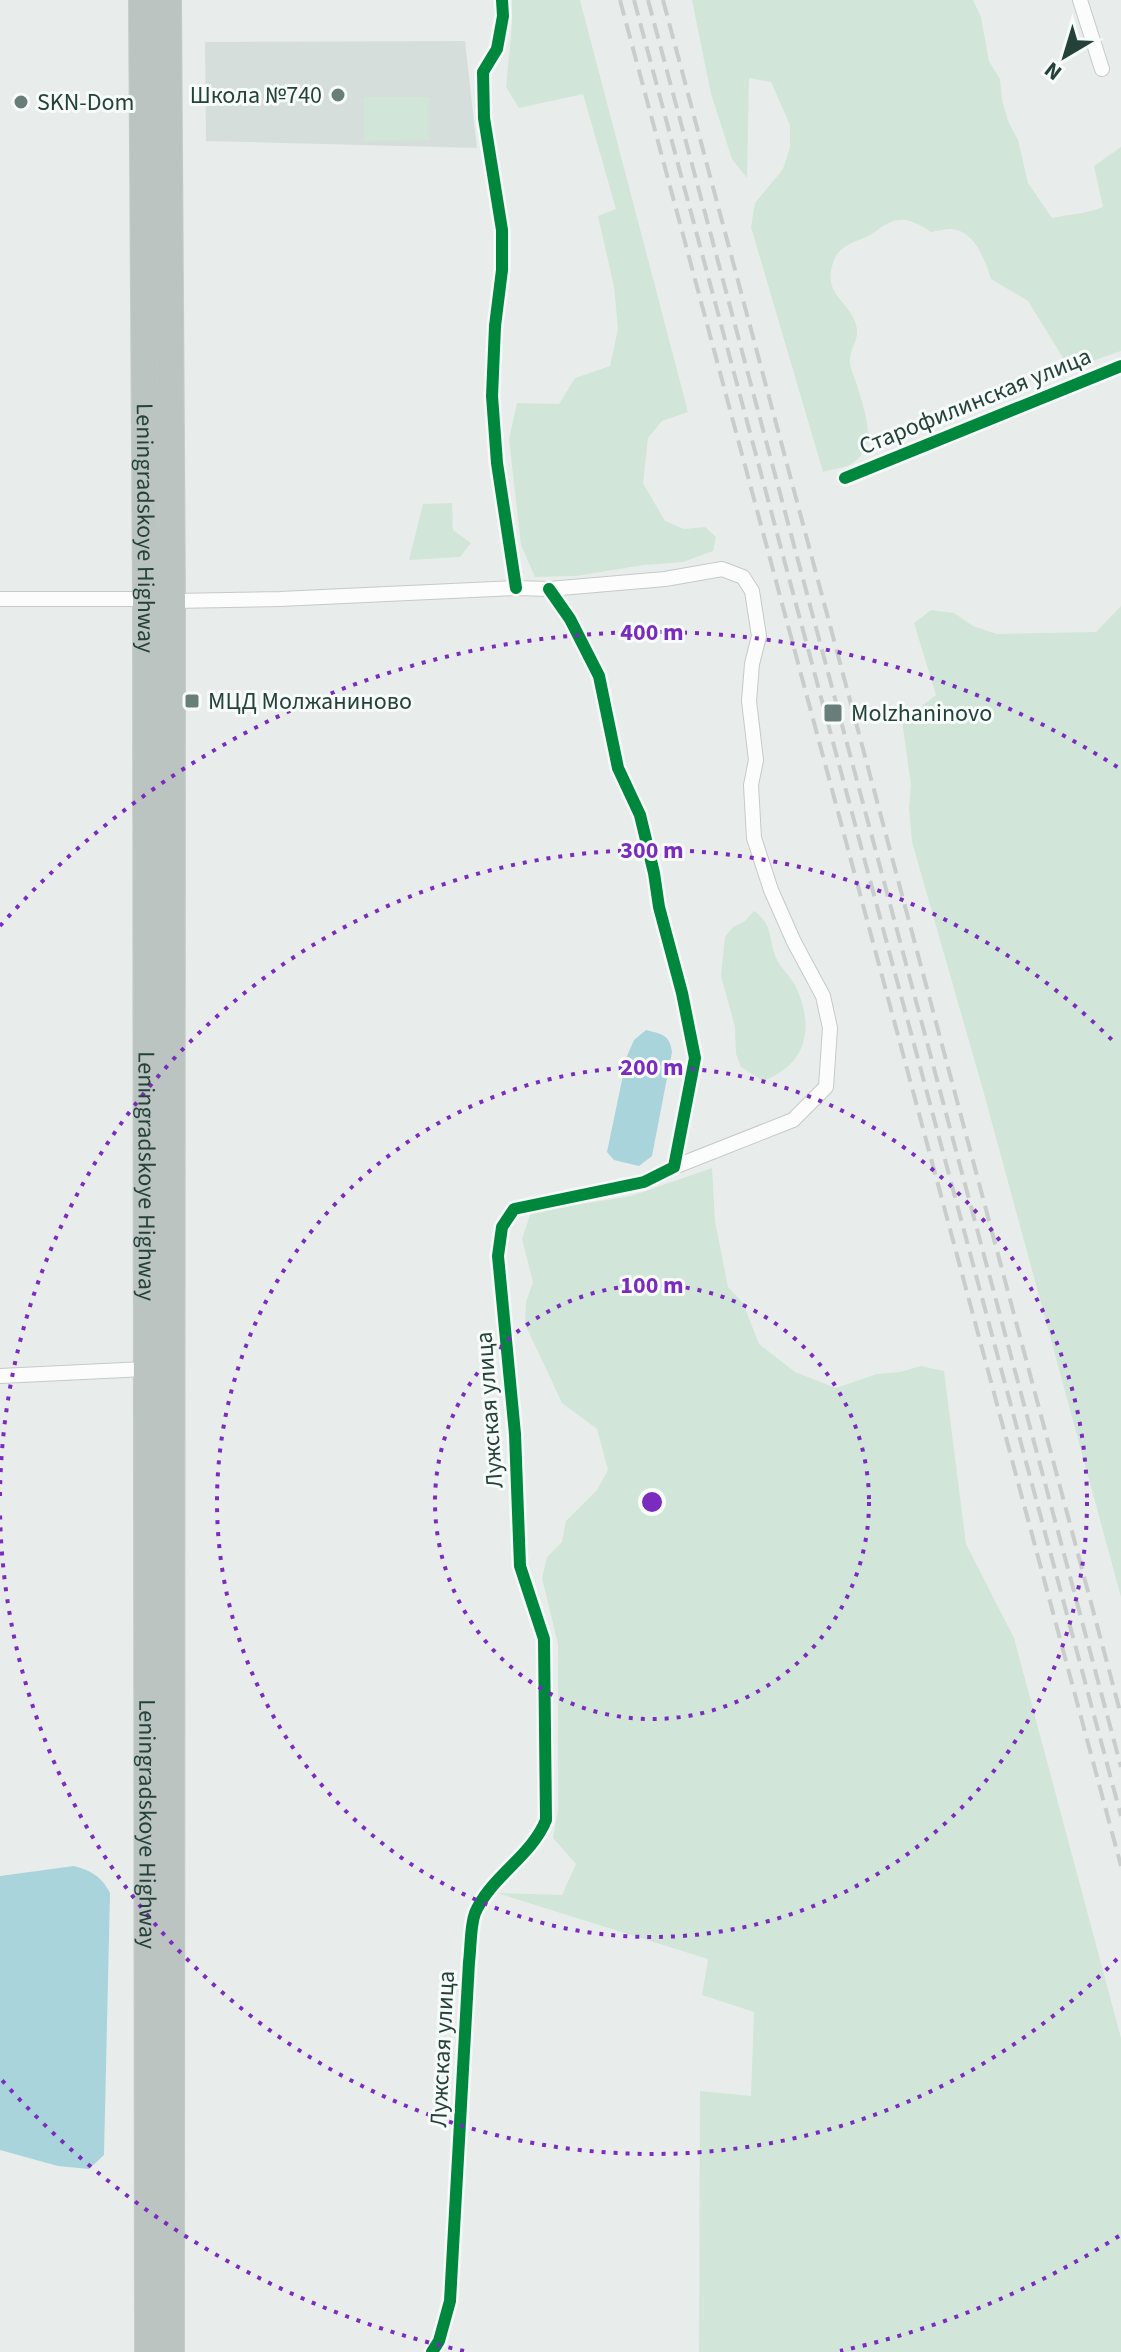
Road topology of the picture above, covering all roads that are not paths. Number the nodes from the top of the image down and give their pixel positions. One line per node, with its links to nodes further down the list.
1 (142, 0): 11 (highway, Leningradskoye Highway)
2 (168, 0): 11 (highway, Leningradskoye Highway)
3 (502, 0): 8 (street)
4 (1080, 0): 5 (street)
5 (1102, 69)
6 (1121, 366): 7 (street, Старофилинская улица)
7 (845, 478)
8 (516, 588): 9 (street, Лужская улица); 11 (street, Лужская улица)
9 (549, 589): 12 (street); 12 (street, Лужская улица)
10 (0, 599): 11 (street, Лужская улица)
11 (159, 600): 13 (highway, Leningradskoye Highway); 16 (highway, Leningradskoye Highway)
12 (674, 1167): 17 (street, Лужская улица)
13 (145, 1369): 14 (street); 15 (highway, Leningradskoye Highway)
14 (0, 1376)
15 (148, 2352)
16 (171, 2352)
17 (432, 2352)

